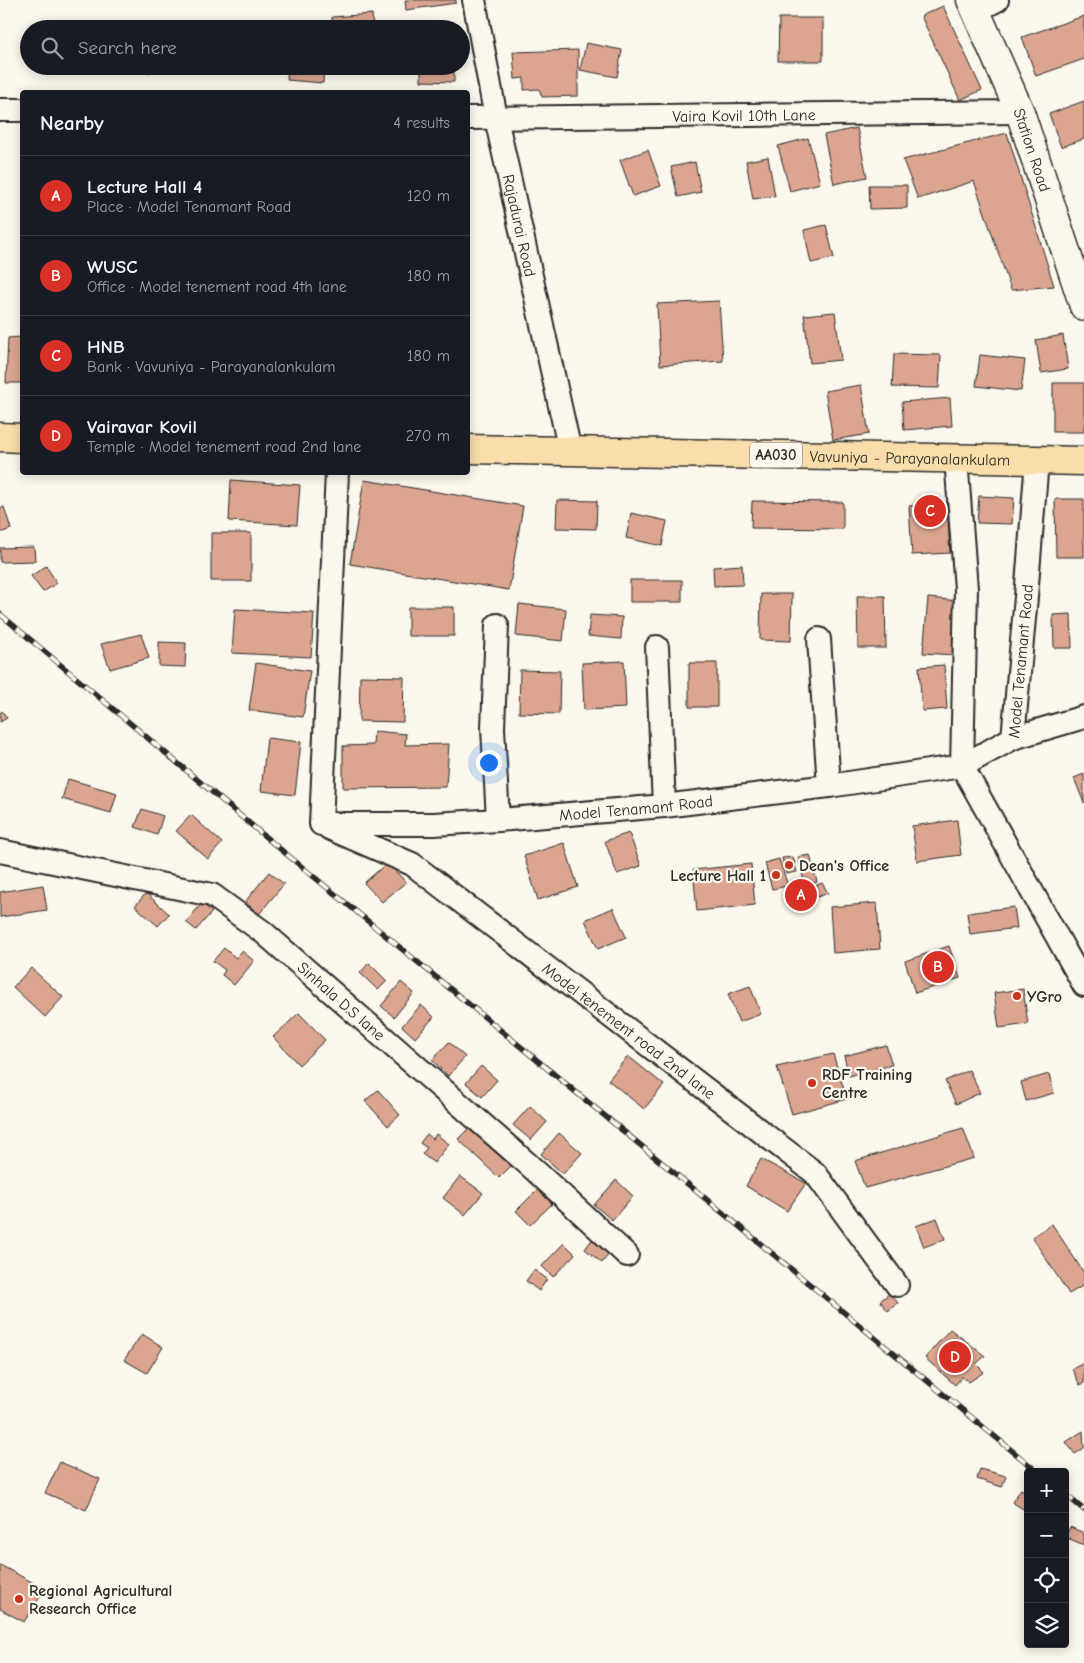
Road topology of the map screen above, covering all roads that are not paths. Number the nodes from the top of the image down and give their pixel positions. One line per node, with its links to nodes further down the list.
1 (474, 0): 7 (street, Rajadurai Road)
2 (981, 4): 5 (main road, Station Road)
3 (0, 110): 4 (street)
4 (20, 110)
5 (1020, 112): 7 (street, Vaira Kovil 10th Lane); 8 (main road, Station Road)
6 (470, 118): 7 (street, Vaira Kovil 10th Lane)
7 (496, 118): 13 (street, Rajadurai Road)
8 (1077, 262): 9 (main road, Station Road)
9 (1084, 306)
10 (0, 437): 11 (highway)
11 (20, 438)
12 (470, 450): 13 (highway, Vavuniya - Parayanalankulam / AA030)
13 (570, 451): 14 (highway, Vavuniya - Parayanalankulam / AA030)
14 (956, 458): 15 (highway, Vavuniya - Parayanalankulam / AA030); 23 (street)
15 (1037, 460): 16 (highway, Vavuniya - Parayanalankulam / AA030); 22 (street, Model Tenamant Road)
16 (1084, 461)
17 (337, 475): 27 (street)
18 (497, 625): 26 (street)
19 (818, 639): 24 (street)
20 (657, 647): 25 (street)
21 (1084, 717): 22 (street)
22 (1013, 738): 23 (street, Model Tenamant Road)
23 (962, 766): 24 (street, Model Tenamant Road); 29 (street)
24 (829, 786): 25 (street, Model Tenamant Road)
25 (664, 806): 26 (street, Model Tenamant Road)
26 (498, 820): 27 (street, Model Tenamant Road)
27 (321, 824): 31 (street, Model tenement road 2nd lane)
28 (0, 851): 30 (street, Sinhala D.S lane)
29 (1084, 985)
30 (627, 1255)
31 (897, 1284)

